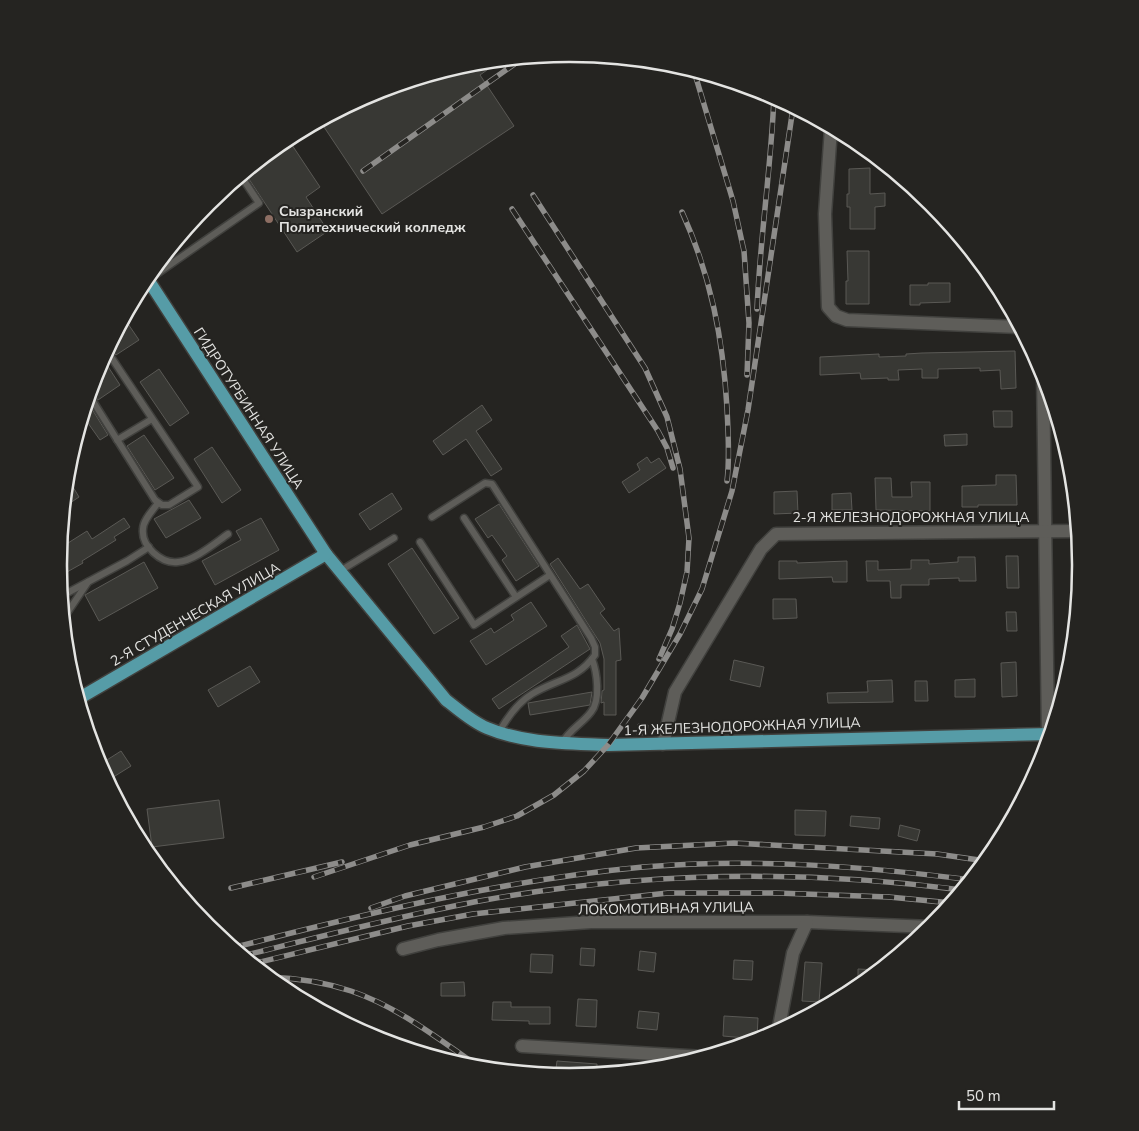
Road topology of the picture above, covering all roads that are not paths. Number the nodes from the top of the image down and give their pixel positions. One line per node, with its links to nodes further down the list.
1 (830, 136): 5 (street)
2 (245, 181): 3 (lane)
3 (163, 269)
4 (152, 285): 20 (main road, ГИДРОТУРБИННАЯ УЛИЦА)
5 (1012, 327)
6 (112, 358): 9 (lane)
7 (1043, 397): 14 (street)
8 (94, 402): 10 (lane)
9 (152, 419): 10 (lane); 11 (lane)
10 (118, 440): 11 (lane)
11 (158, 503): 19 (lane)
12 (432, 517): 22 (lane)
13 (464, 518): 25 (lane)
14 (1046, 531): 15 (street, 2-Я ЖЕЛЕЗНОДОРОЖНАЯ УЛИЦА); 29 (street); 33 (street, 2-Я ЖЕЛЕЗНОДОРОЖНАЯ УЛИЦА)
15 (1071, 531)
16 (228, 534): 19 (lane)
17 (394, 538): 21 (lane)
18 (420, 542): 25 (lane)
19 (149, 547): 23 (lane)
20 (326, 554): 21 (main road, ГИДРОТУРБИННАЯ УЛИЦА); 28 (main road, 2-Я СТУДЕНЧЕСКАЯ УЛИЦА)
21 (340, 571): 30 (main road, 1-Я ЖЕЛЕЗНОДОРОЖНАЯ УЛИЦА)
22 (550, 575): 25 (lane); 27 (lane)
23 (88, 581): 24 (lane); 26 (lane)
24 (68, 592)
25 (516, 597)
26 (69, 610)
27 (592, 659): 30 (lane); 32 (lane)
28 (84, 696)
29 (1049, 718)
30 (499, 732): 32 (main road, 1-Я ЖЕЛЕЗНОДОРОЖНАЯ УЛИЦА)
31 (1043, 734): 33 (main road, 1-Я ЖЕЛЕЗНОДОРОЖНАЯ УЛИЦА)
32 (562, 742): 33 (main road, 1-Я ЖЕЛЕЗНОДОРОЖНАЯ УЛИЦА)
33 (664, 744)
34 (806, 922): 35 (street, ЛОКОМОТИВНАЯ УЛИЦА); 36 (street, ЛОКОМОТИВНАЯ УЛИЦА); 37 (street)
35 (919, 926)
36 (403, 949)
37 (780, 1022)
38 (522, 1046): 39 (street)
39 (681, 1056)

